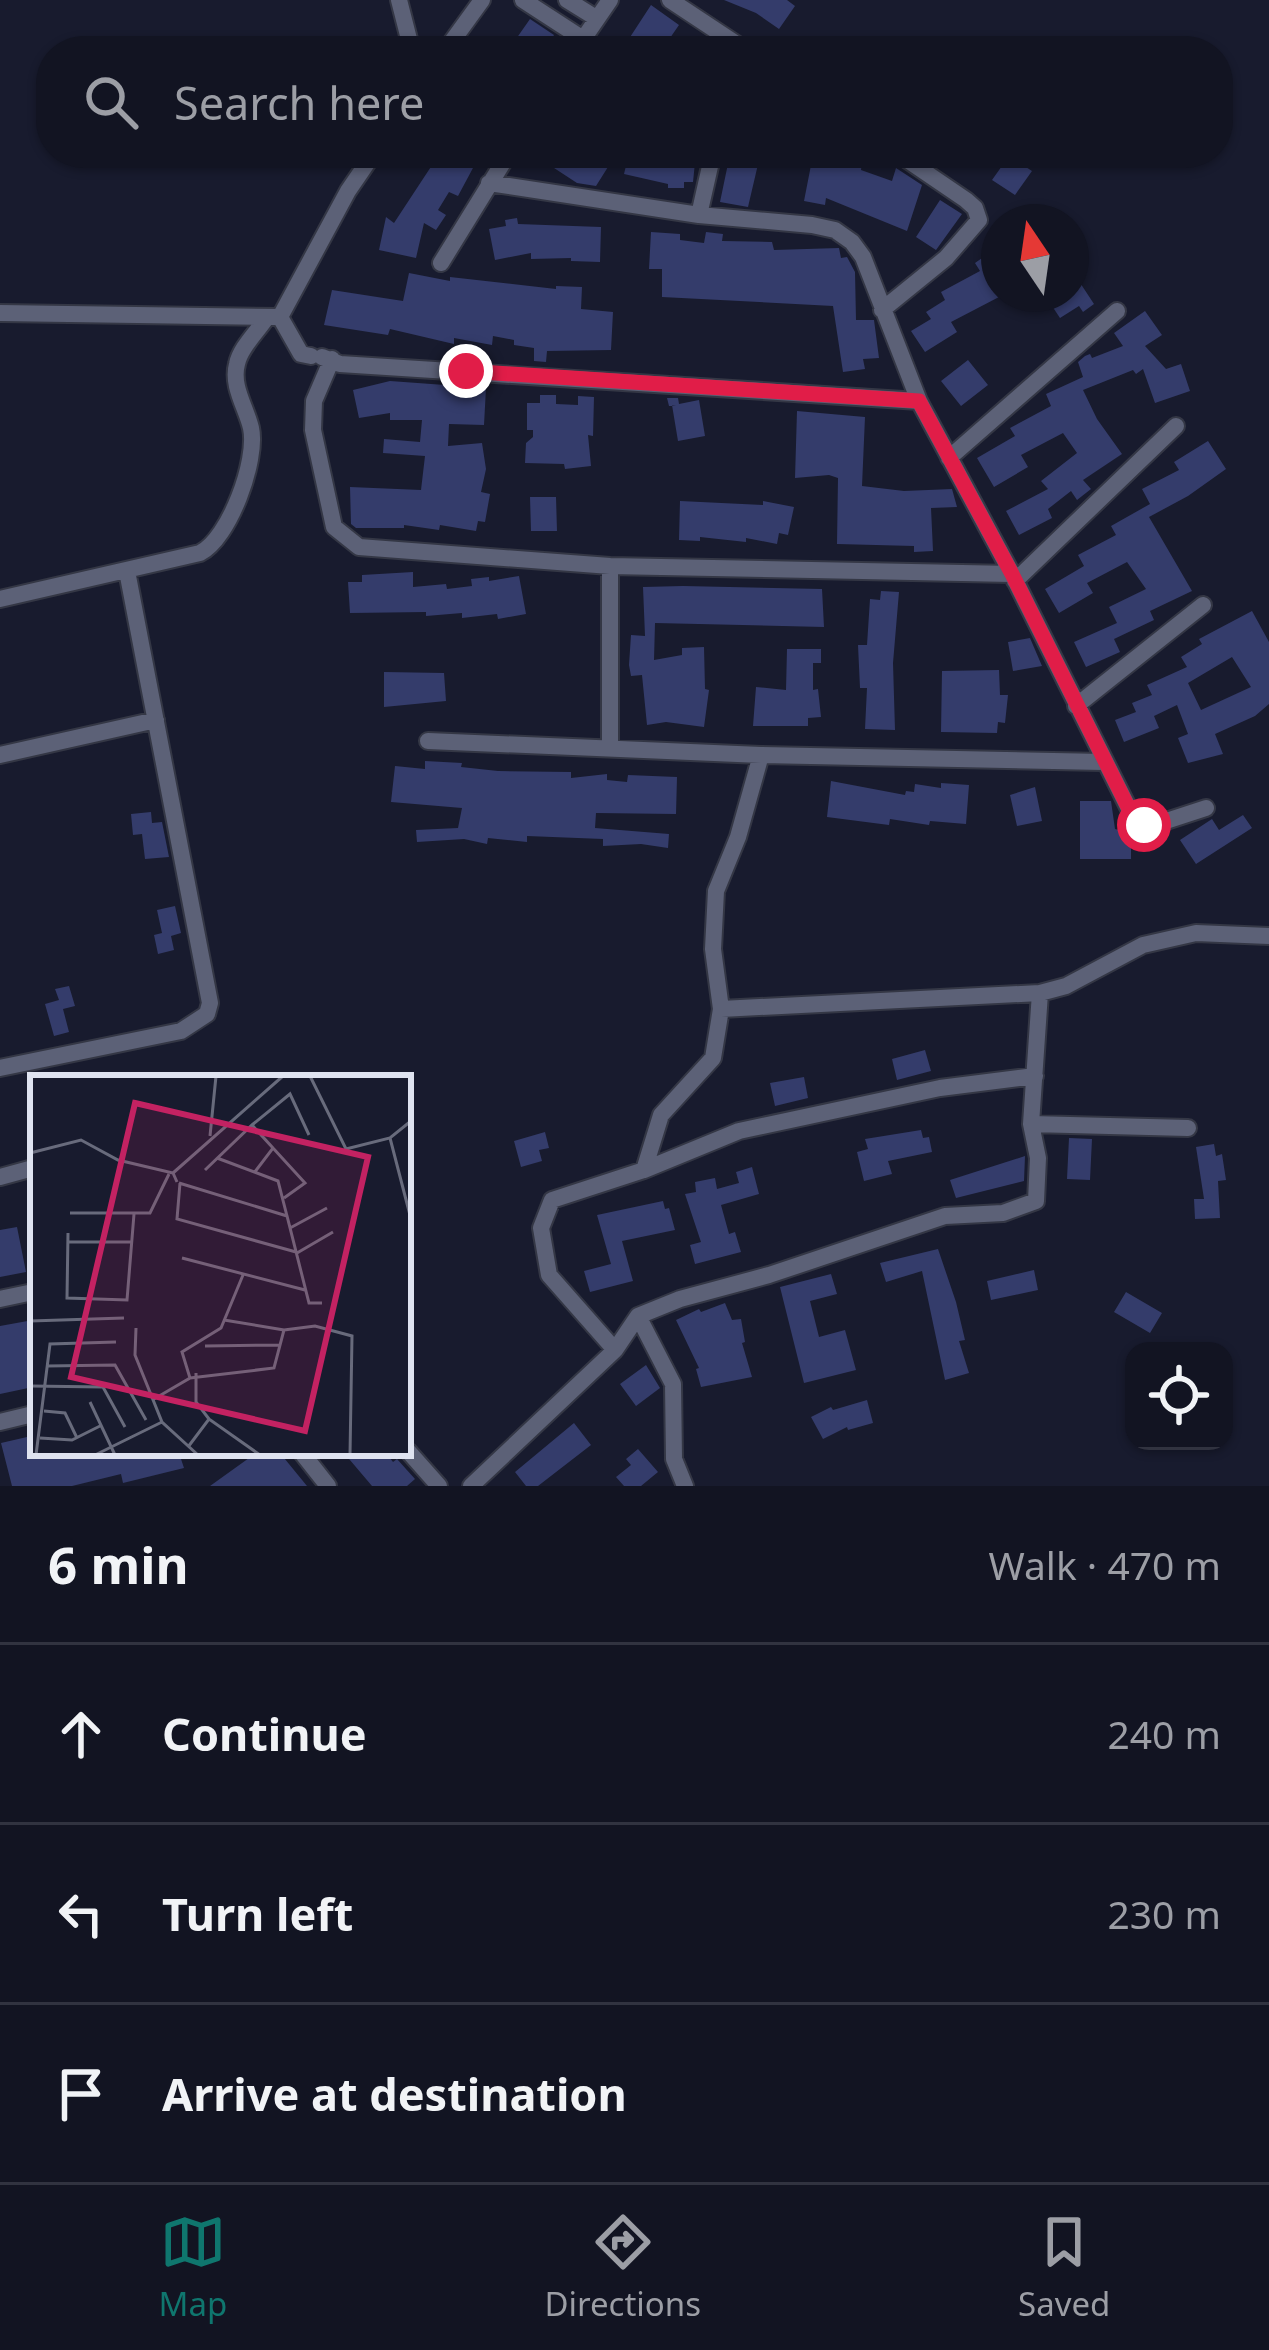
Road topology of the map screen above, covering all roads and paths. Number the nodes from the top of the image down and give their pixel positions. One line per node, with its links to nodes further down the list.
1 (399, 0): 8 (street)
2 (482, 0): 9 (street)
3 (523, 0): 10 (street)
4 (567, 0): 7 (street)
5 (610, 0): 7 (street)
6 (670, 0): 12 (street)
7 (596, 18): 11 (street)
8 (408, 36)
9 (456, 36)
10 (568, 36)
11 (585, 36)
12 (724, 36)
13 (364, 168): 23 (street)
14 (498, 168): 17 (street)
15 (710, 168): 18 (street)
16 (919, 168): 20 (street)
17 (489, 183): 18 (street); 19 (street)
18 (699, 215): 20 (street)
19 (441, 263)
20 (882, 310): 25 (street)
21 (1117, 311): 27 (street)
22 (0, 313): 23 (street)
23 (274, 317): 24 (street); 29 (street)
24 (322, 357): 25 (street); 28 (street)
25 (919, 401): 27 (street)
26 (1176, 426): 30 (street)
27 (949, 458): 30 (street)
28 (610, 566): 30 (street); 36 (street)
29 (127, 571): 31 (street); 34 (street)
30 (1013, 577): 33 (street)
31 (0, 599)
32 (1203, 605): 33 (street)
33 (1076, 706): 39 (street)
34 (157, 720): 37 (street); 44 (street)
35 (428, 741): 36 (street)
36 (610, 746): 38 (street)
37 (0, 755)
38 (761, 755): 39 (street); 43 (street)
39 (1103, 763): 40 (street)
40 (1206, 808)
41 (1269, 936): 42 (street)
42 (1040, 994): 43 (street); 45 (street)
43 (721, 1010): 49 (street)
44 (0, 1068)
45 (1035, 1076): 46 (street); 49 (street)
46 (1031, 1124): 47 (street); 53 (street)
47 (1188, 1129)
48 (30, 1169): 50 (street)
49 (644, 1170): 54 (street)
50 (0, 1177)
51 (30, 1293): 52 (street)
52 (0, 1299)
53 (638, 1316): 54 (street); 62 (street)
54 (615, 1350): 61 (street)
55 (30, 1415): 56 (street)
56 (0, 1422)
57 (411, 1454): 60 (street)
58 (304, 1456): 59 (street)
59 (328, 1486)
60 (439, 1486)
61 (471, 1486)
62 (686, 1486)

